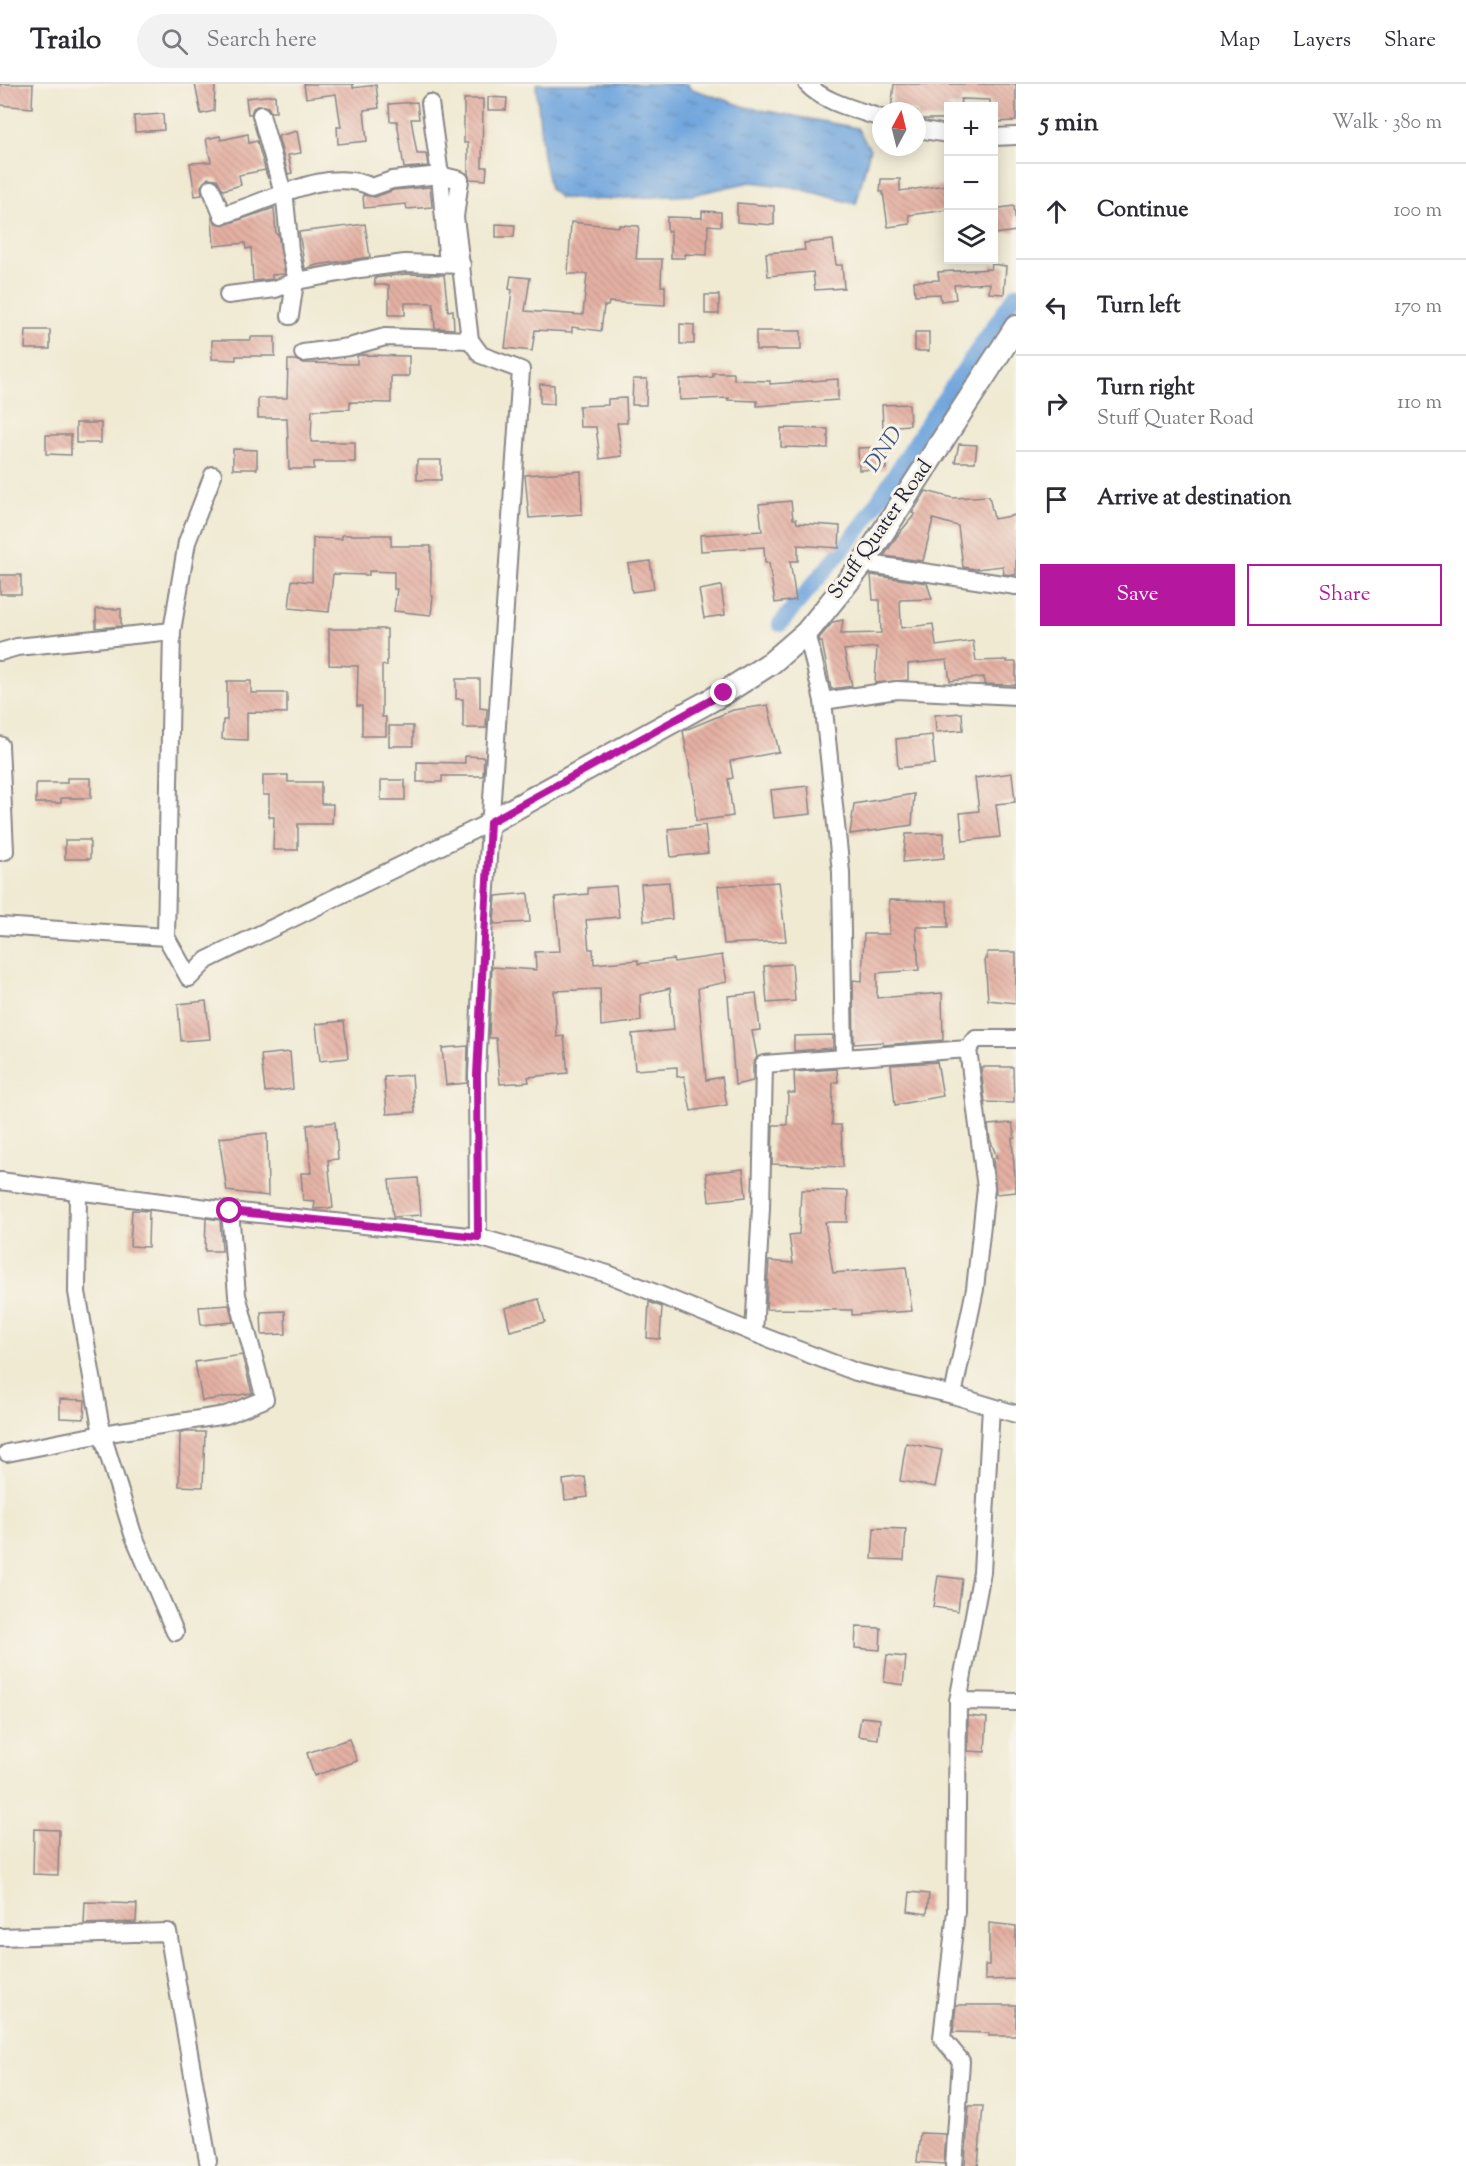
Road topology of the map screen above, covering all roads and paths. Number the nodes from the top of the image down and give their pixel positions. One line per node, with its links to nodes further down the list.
1 (807, 84): 4 (street)
2 (430, 103): 9 (street)
3 (261, 115): 12 (street)
4 (872, 115)
5 (926, 130): 6 (street)
6 (944, 133)
7 (1016, 136): 8 (street)
8 (998, 137)
9 (441, 175): 10 (street); 11 (street)
10 (211, 188)
11 (455, 265): 12 (street); 16 (street)
12 (297, 281): 13 (street); 14 (street)
13 (228, 295)
14 (290, 316)
15 (1016, 327): 19 (street, Stuff Quater Road)
16 (470, 340): 17 (street); 27 (street)
17 (303, 353)
18 (213, 476): 21 (street)
19 (862, 563): 20 (street); 22 (street, Stuff Quater Road)
20 (1016, 586)
21 (172, 630): 23 (street); 30 (street)
22 (807, 632): 25 (street); 27 (street, Stuff Quater Road)
23 (0, 652)
24 (1016, 696): 25 (street)
25 (823, 701): 33 (street)
26 (0, 745): 28 (street)
27 (490, 822): 30 (street); 37 (street)
28 (0, 852)
29 (0, 926): 30 (street)
30 (166, 937)
31 (1016, 1039): 32 (street)
32 (968, 1049): 33 (street); 39 (street)
33 (844, 1058): 38 (street)
34 (0, 1181): 35 (street)
35 (78, 1191): 36 (street); 42 (street)
36 (230, 1211): 37 (street); 42 (street)
37 (478, 1237): 38 (street)
38 (754, 1333): 39 (street)
39 (953, 1395): 40 (street)
40 (991, 1407): 41 (street); 45 (street)
41 (1016, 1414)
42 (102, 1434): 43 (street); 44 (street)
43 (7, 1453)
44 (175, 1632)
45 (958, 1701): 46 (street); 49 (street)
46 (1016, 1702)
47 (0, 1937): 48 (street)
48 (208, 2161)
49 (954, 2166)

